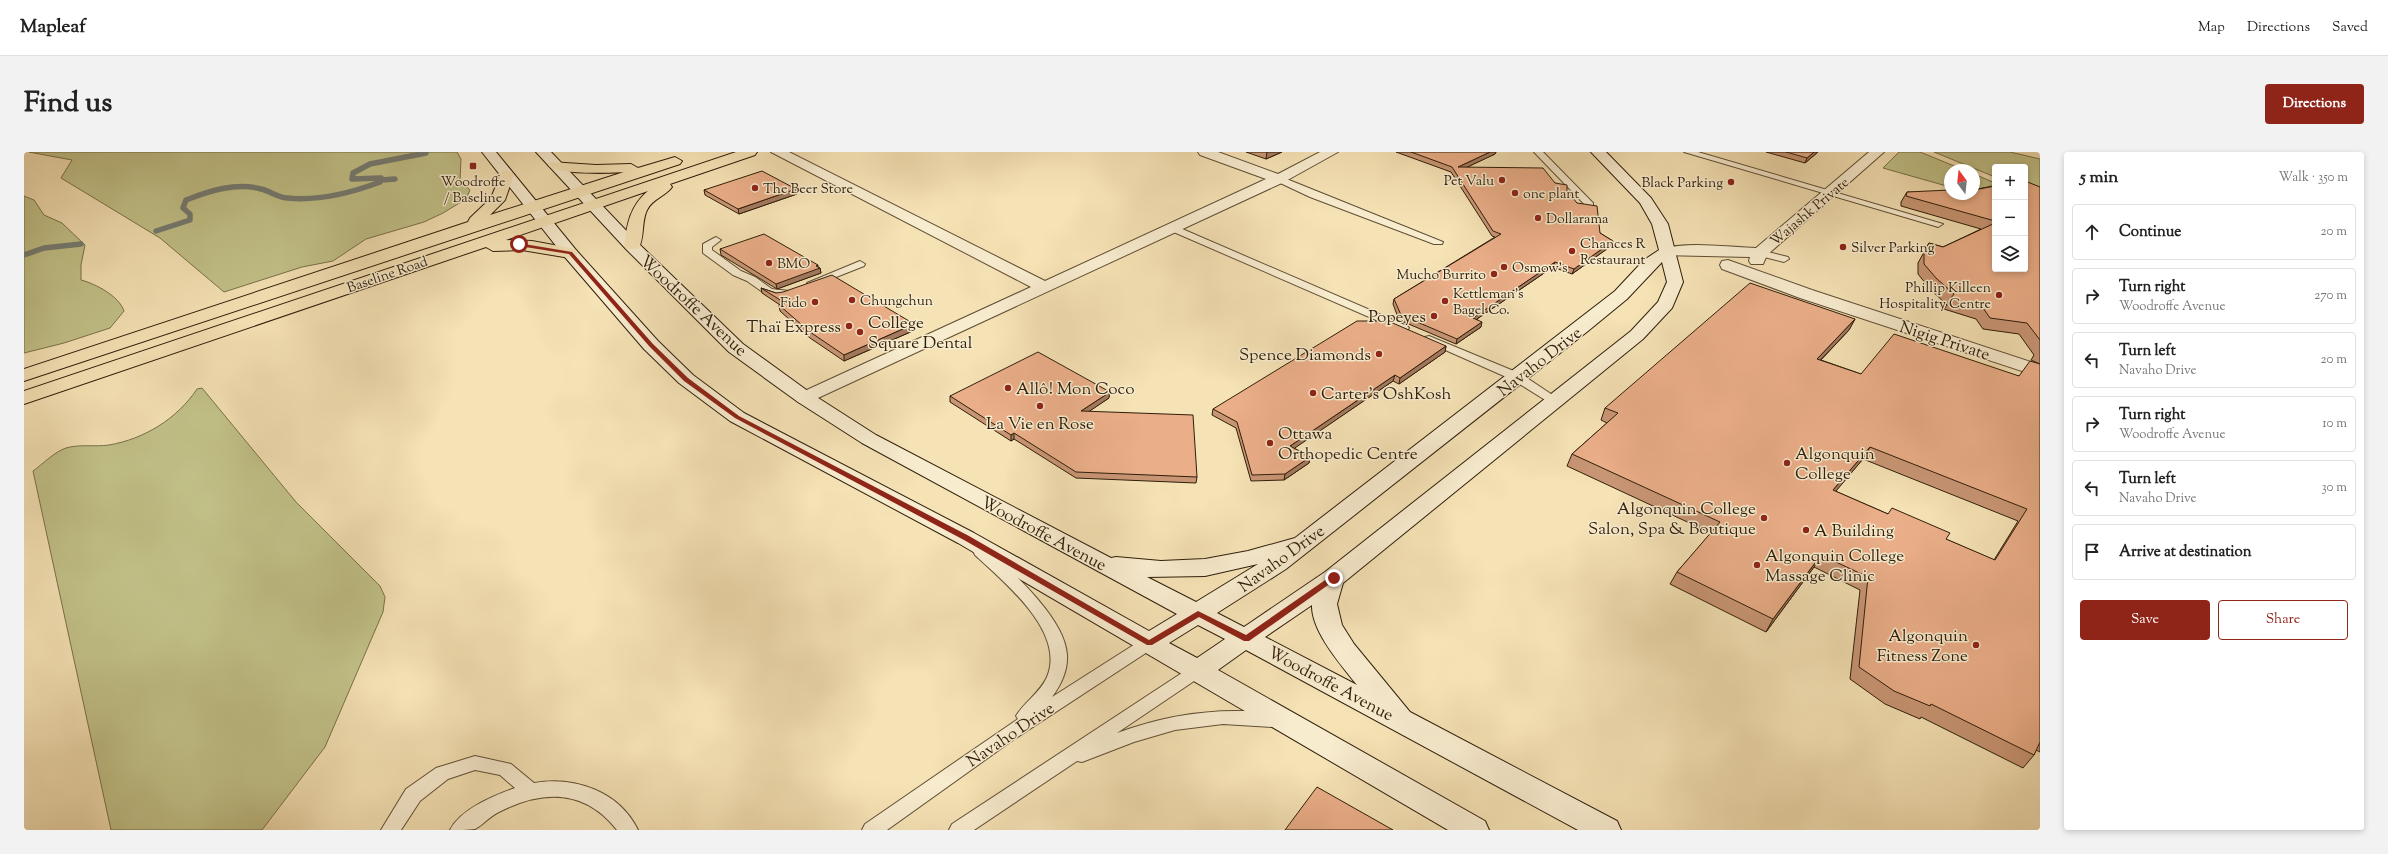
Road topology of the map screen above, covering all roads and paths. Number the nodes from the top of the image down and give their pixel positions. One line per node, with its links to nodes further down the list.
1 (490, 152): 15 (street)
2 (543, 152): 13 (street, Woodroffe Avenue)
3 (750, 152): 14 (main road, Baseline Road)
4 (778, 152): 37 (street)
5 (1205, 152): 16 (street)
6 (1331, 152): 16 (street)
7 (1538, 152): 20 (lane)
8 (1598, 152): 29 (street)
9 (1688, 152): 18 (lane)
10 (1877, 152): 18 (street, Wajashk Private)
11 (688, 157): 12 (main road, Baseline Road)
12 (666, 164): 13 (main road); 17 (main road, Baseline Road)
13 (555, 165): 17 (street, Woodroffe Avenue)
14 (690, 172): 19 (main road, Baseline Road); 28 (main road)
15 (507, 174): 21 (street); 25 (main road)
16 (1279, 179): 24 (street); 27 (lane)
17 (580, 191): 19 (street, Woodroffe Avenue); 21 (main road, Baseline Road)
18 (1831, 193): 23 (lane); 32 (street, Wajashk Private)
19 (593, 204): 22 (main road, Baseline Road); 28 (street, Woodroffe Avenue)
20 (1590, 205)
21 (533, 206): 22 (street); 25 (main road, Baseline Road)
22 (544, 221): 30 (street); 31 (main road, Baseline Road)
23 (1938, 224)
24 (1173, 228): 37 (street); 40 (lane)
25 (462, 230): 39 (main road, Baseline Road)
26 (716, 240): 34 (lane)
27 (1438, 242)
28 (632, 246): 42 (street, Woodroffe Avenue)
29 (1666, 252): 32 (street, Wajashk Private); 35 (street, Wajashk Private); 40 (street, Navaho Drive); 43 (street)
30 (570, 253): 31 (main road); 45 (street)
31 (446, 254): 41 (main road, Baseline Road)
32 (1758, 257): 33 (lane); 35 (street, Wajashk Private); 36 (street, Nigig Private)
33 (1784, 259)
34 (860, 264)
35 (1728, 265): 36 (street, Nigig Private)
36 (1782, 285): 38 (street, Nigig Private)
37 (1044, 287): 42 (street)
38 (2040, 371)
39 (24, 375)
40 (1517, 377): 43 (lane); 44 (street, Navaho Drive)
41 (24, 398)
42 (805, 398): 46 (street, Woodroffe Avenue)
43 (1554, 400): 47 (street)
44 (1312, 537): 46 (street); 48 (street, Navaho Drive)
45 (966, 538): 50 (street); 54 (lane)
46 (1097, 561): 48 (street, Woodroffe Avenue)
47 (1334, 578): 49 (street); 52 (street)
48 (1198, 614): 49 (street, Woodroffe Avenue); 50 (street, Navaho Drive)
49 (1247, 639): 51 (street); 52 (street, Woodroffe Avenue)
50 (1149, 643): 51 (street); 54 (lane, Navaho Drive)
51 (1198, 671): 53 (street); 55 (lane)
52 (1403, 721): 63 (street, Woodroffe Avenue)
53 (1286, 722): 55 (lane); 62 (street)
54 (1006, 735): 60 (lane, Navaho Drive)
55 (1049, 770): 61 (lane)
56 (529, 790): 57 (lane); 58 (lane); 59 (lane)
57 (392, 830)
58 (460, 830)
59 (628, 830)
60 (872, 830)
61 (959, 830)
62 (1474, 830)
63 (1606, 830)

